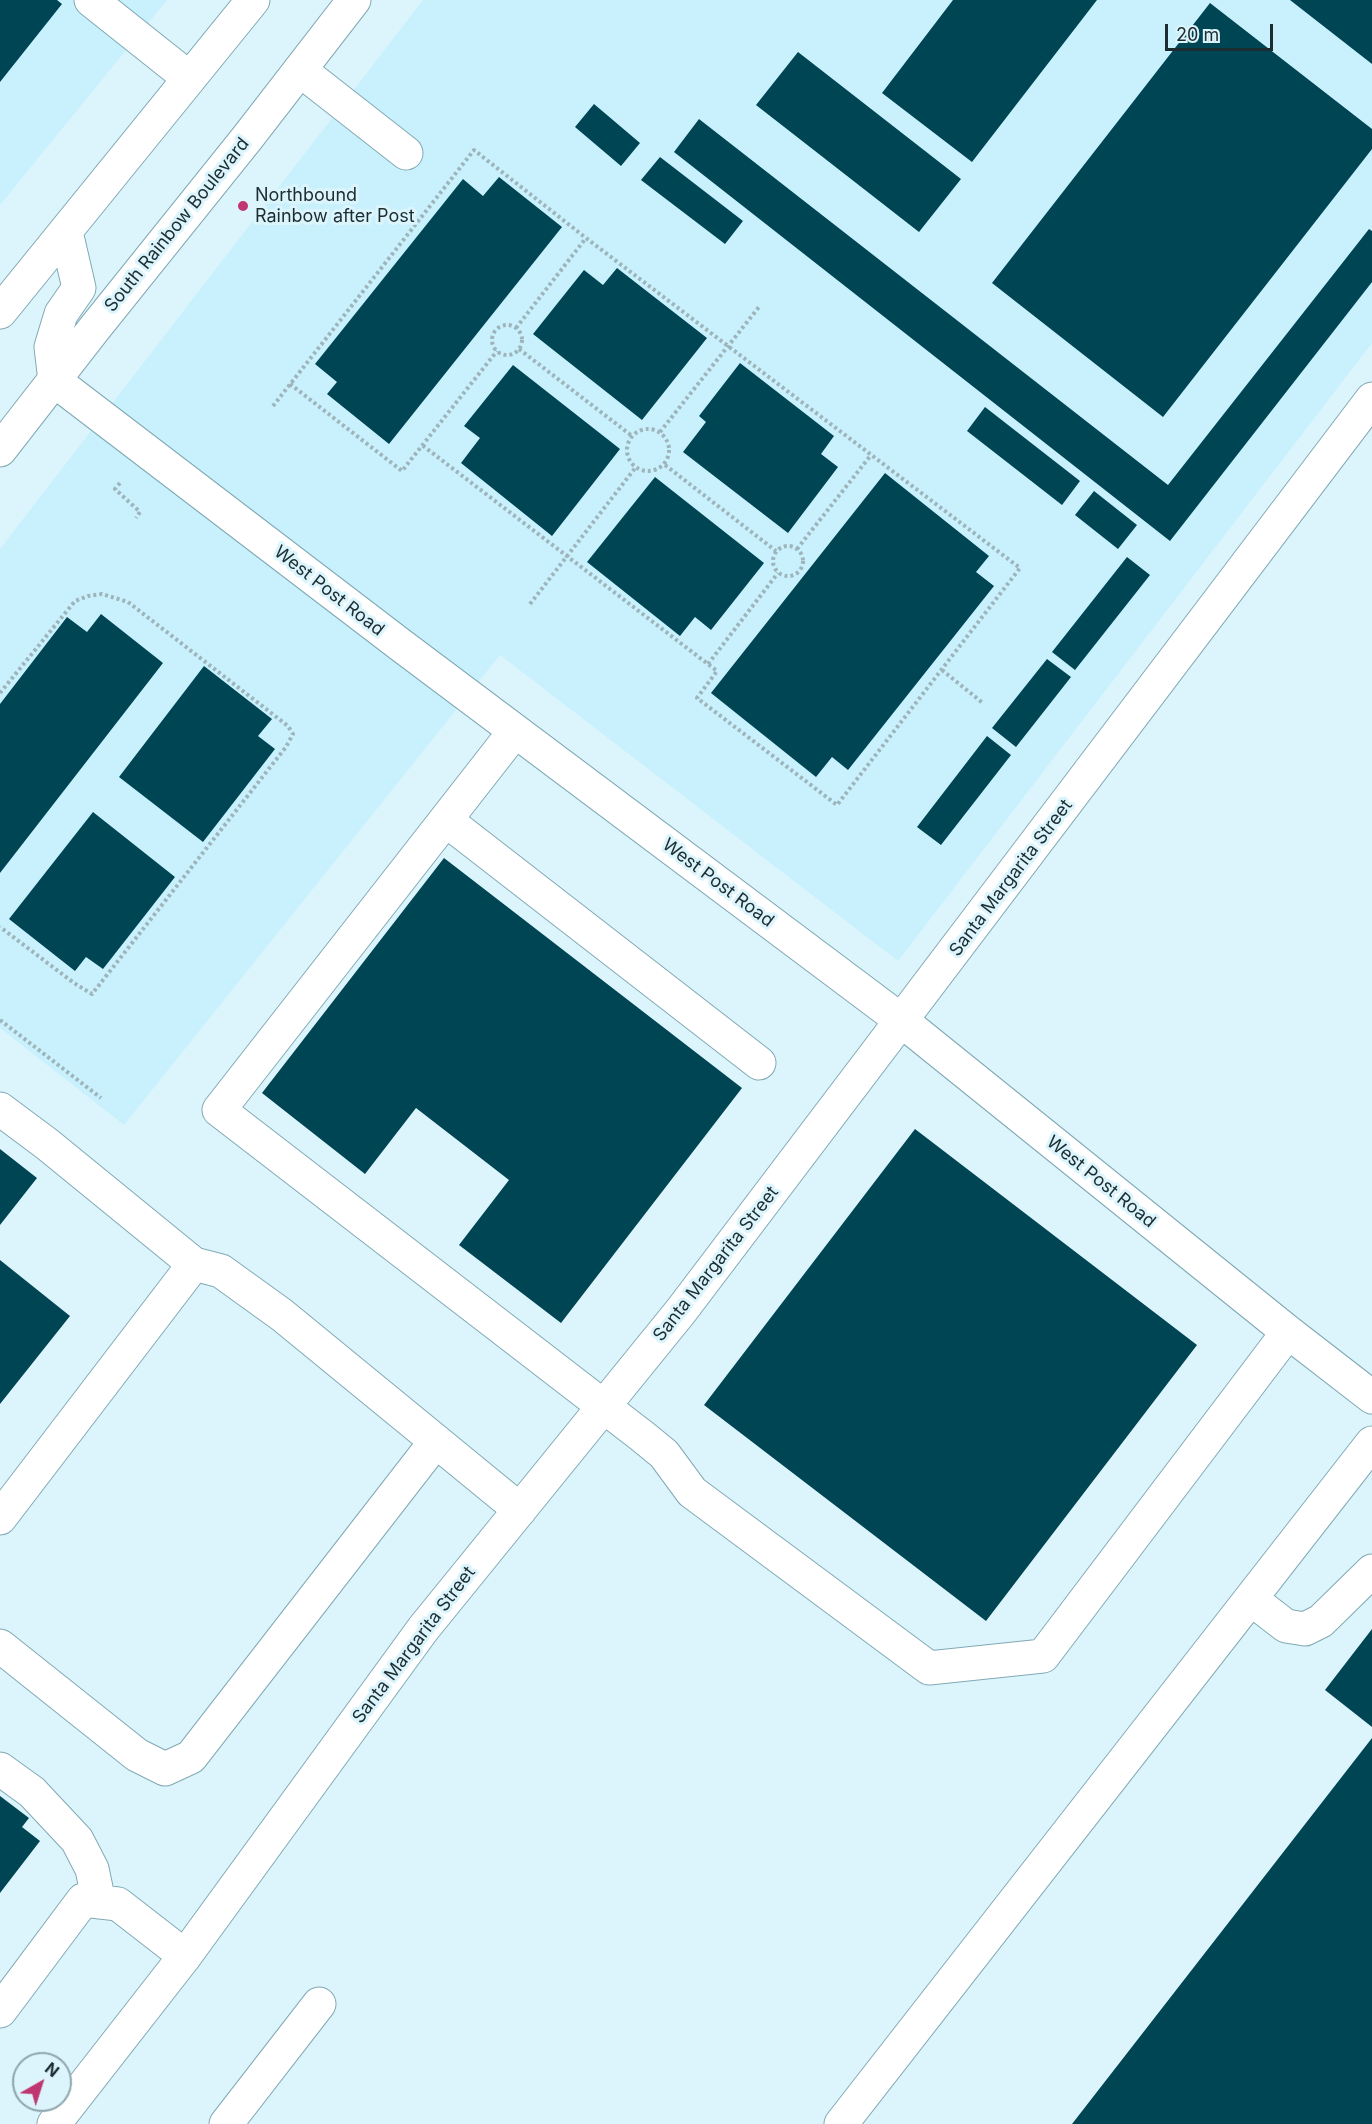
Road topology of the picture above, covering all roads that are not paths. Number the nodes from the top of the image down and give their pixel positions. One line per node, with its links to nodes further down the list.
1 (91, 0): 5 (street)
2 (253, 0): 5 (street)
3 (354, 0): 4 (street, South Rainbow Boulevard)
4 (300, 70): 6 (street); 9 (street, South Rainbow Boulevard)
5 (189, 78): 7 (street)
6 (406, 153)
7 (66, 232): 8 (street); 9 (street)
8 (0, 312)
9 (55, 381): 11 (street, South Rainbow Boulevard); 12 (street, West Post Road)
10 (1372, 399): 14 (street, Santa Margarita Street)
11 (0, 450)
12 (515, 731): 13 (street); 14 (street, West Post Road)
13 (447, 821): 15 (street); 20 (street)
14 (902, 1021): 18 (street, West Post Road); 20 (street, Santa Margarita Street)
15 (759, 1063)
16 (0, 1109): 17 (street)
17 (194, 1264): 21 (street); 24 (street)
18 (1288, 1332): 19 (street, West Post Road); 20 (street)
19 (1372, 1396)
20 (604, 1406): 23 (street, Santa Margarita Street)
21 (436, 1441): 23 (street); 27 (street)
22 (1372, 1443): 26 (street)
23 (520, 1510): 30 (street, Santa Margarita Street)
24 (0, 1518)
25 (1372, 1571): 26 (street)
26 (1251, 1599): 35 (street)
27 (0, 1646)
28 (0, 1769): 29 (street)
29 (99, 1902): 30 (street); 32 (street)
30 (184, 1956): 33 (street, Santa Margarita Street)
31 (319, 2004): 34 (street)
32 (0, 2011)
33 (66, 2120)
34 (226, 2124)
35 (841, 2124)

